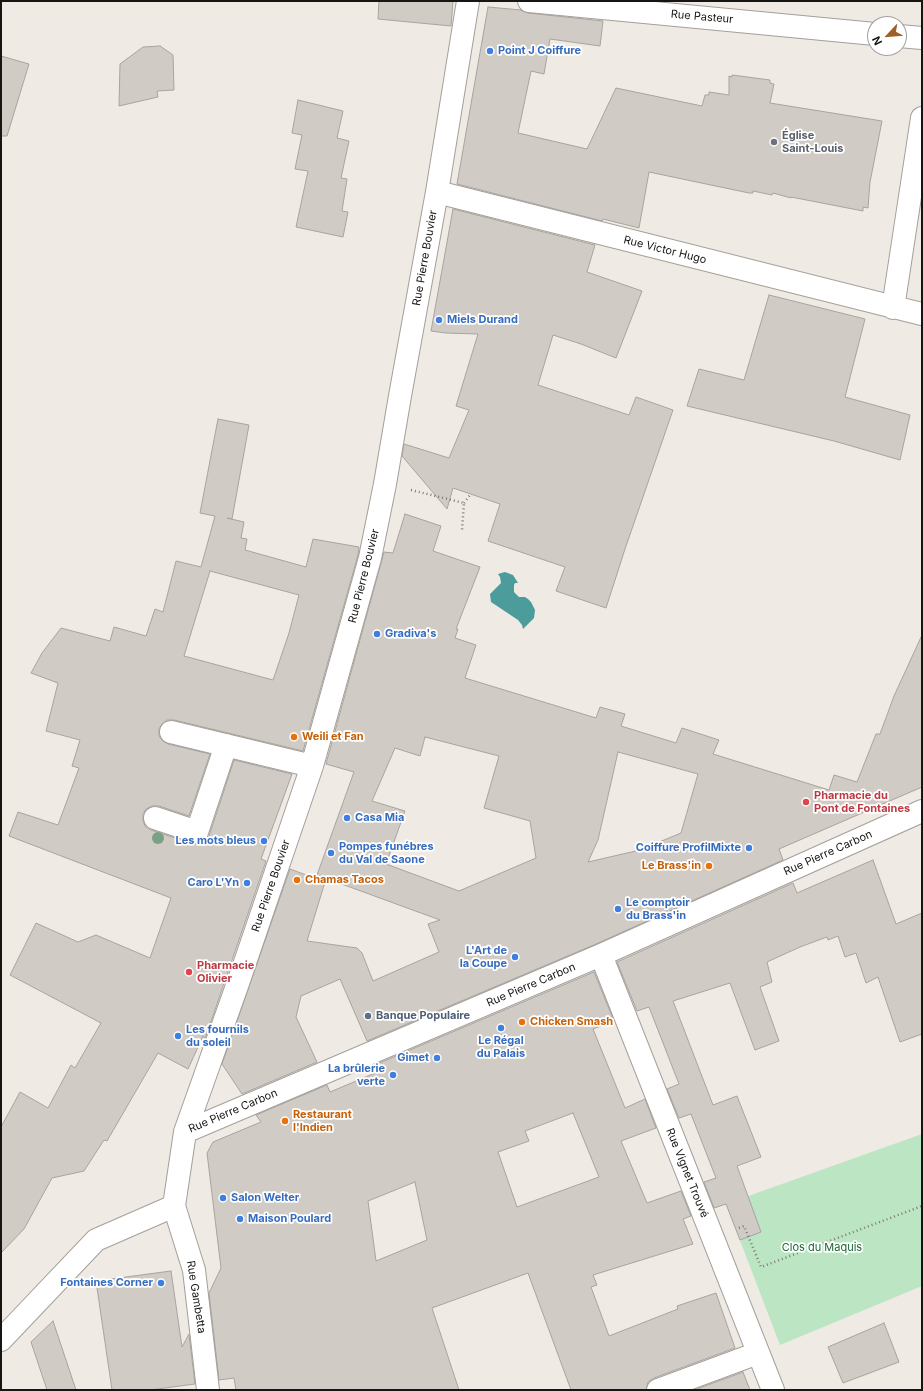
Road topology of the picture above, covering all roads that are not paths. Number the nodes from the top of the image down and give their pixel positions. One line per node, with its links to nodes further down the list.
1 (468, 1): 7 (street, Rue Pierre Bouvier)
2 (529, 1): 3 (street, Rue Pasteur)
3 (867, 33)
4 (907, 37): 5 (street)
5 (922, 38)
6 (922, 118): 8 (street)
7 (437, 192): 8 (street, Rue Victor Hugo); 12 (street, Rue Pierre Bouvier)
8 (893, 308): 9 (street, Rue Victor Hugo)
9 (922, 314)
10 (171, 732): 11 (street)
11 (226, 745): 12 (street); 14 (street)
12 (312, 766): 16 (street, Rue Pierre Bouvier)
13 (922, 811): 15 (street, Rue Pierre Carbon)
14 (155, 818)
15 (601, 955): 16 (street, Rue Pierre Carbon); 19 (street, Rue Vignet Trouvé)
16 (185, 1132): 17 (street, Rue Pierre Carbon)
17 (174, 1206): 18 (street); 20 (street, Rue Gambetta)
18 (1, 1340)
19 (758, 1353): 21 (street); 22 (street, Rue Vignet Trouvé)
20 (208, 1390)
21 (658, 1390)
22 (773, 1390)

